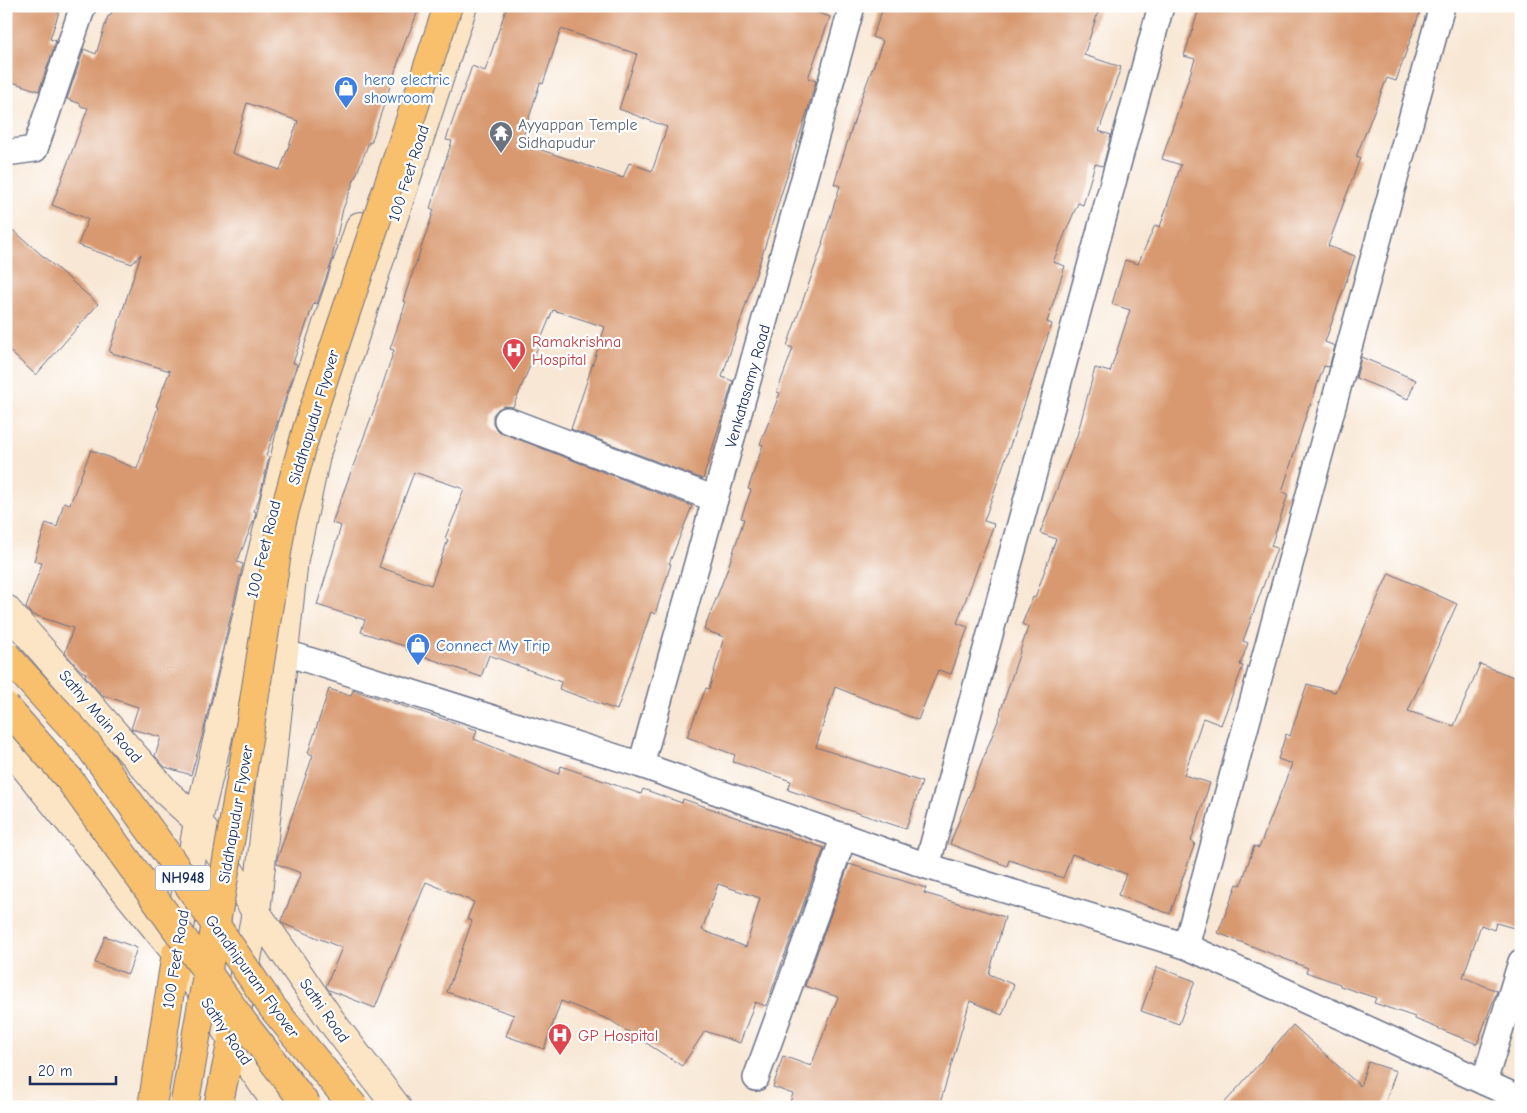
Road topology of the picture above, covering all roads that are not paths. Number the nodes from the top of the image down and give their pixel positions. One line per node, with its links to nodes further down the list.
1 (83, 6): 8 (street)
2 (434, 6): 12 (main road, 100 Feet Road)
3 (448, 6): 30 (main road, Siddhapudur Flyover, bridge)
4 (463, 6): 13 (main road, 100 Feet Road)
5 (852, 6): 10 (street, Venkatasamy Road)
6 (1161, 6): 20 (street)
7 (1442, 6): 22 (street)
8 (6, 153)
9 (507, 420): 10 (street)
10 (715, 499): 17 (street, Venkatasamy Road)
11 (6, 609): 18 (main road, Sathy Main Road)
12 (241, 640): 13 (street); 18 (main road, 100 Feet Road)
13 (284, 651): 17 (street); 21 (main road, 100 Feet Road)
14 (6, 655): 34 (main road, Gandhipuram Flyover / NH948, bridge)
15 (6, 707): 33 (main road, NH948, bridge)
16 (6, 744): 23 (main road)
17 (641, 765): 19 (street)
18 (198, 821): 21 (main road, Sathy Main Road); 23 (main road, 100 Feet Road)
19 (844, 836): 20 (street); 26 (street)
20 (927, 866): 22 (street)
21 (256, 912): 25 (main road, 100 Feet Road); 35 (main road, Sathi Road)
22 (1186, 946): 27 (street)
23 (176, 953): 25 (main road, Sathy Road); 29 (main road, 100 Feet Road)
24 (1521, 962): 27 (street)
25 (232, 1040): 31 (main road, 100 Feet Road); 32 (main road, Sathy Road)
26 (756, 1078)
27 (1484, 1082): 28 (street)
28 (1521, 1099)
29 (152, 1107)
30 (184, 1107)
31 (218, 1107)
32 (280, 1107)
33 (308, 1107)
34 (354, 1107)
35 (397, 1107)

